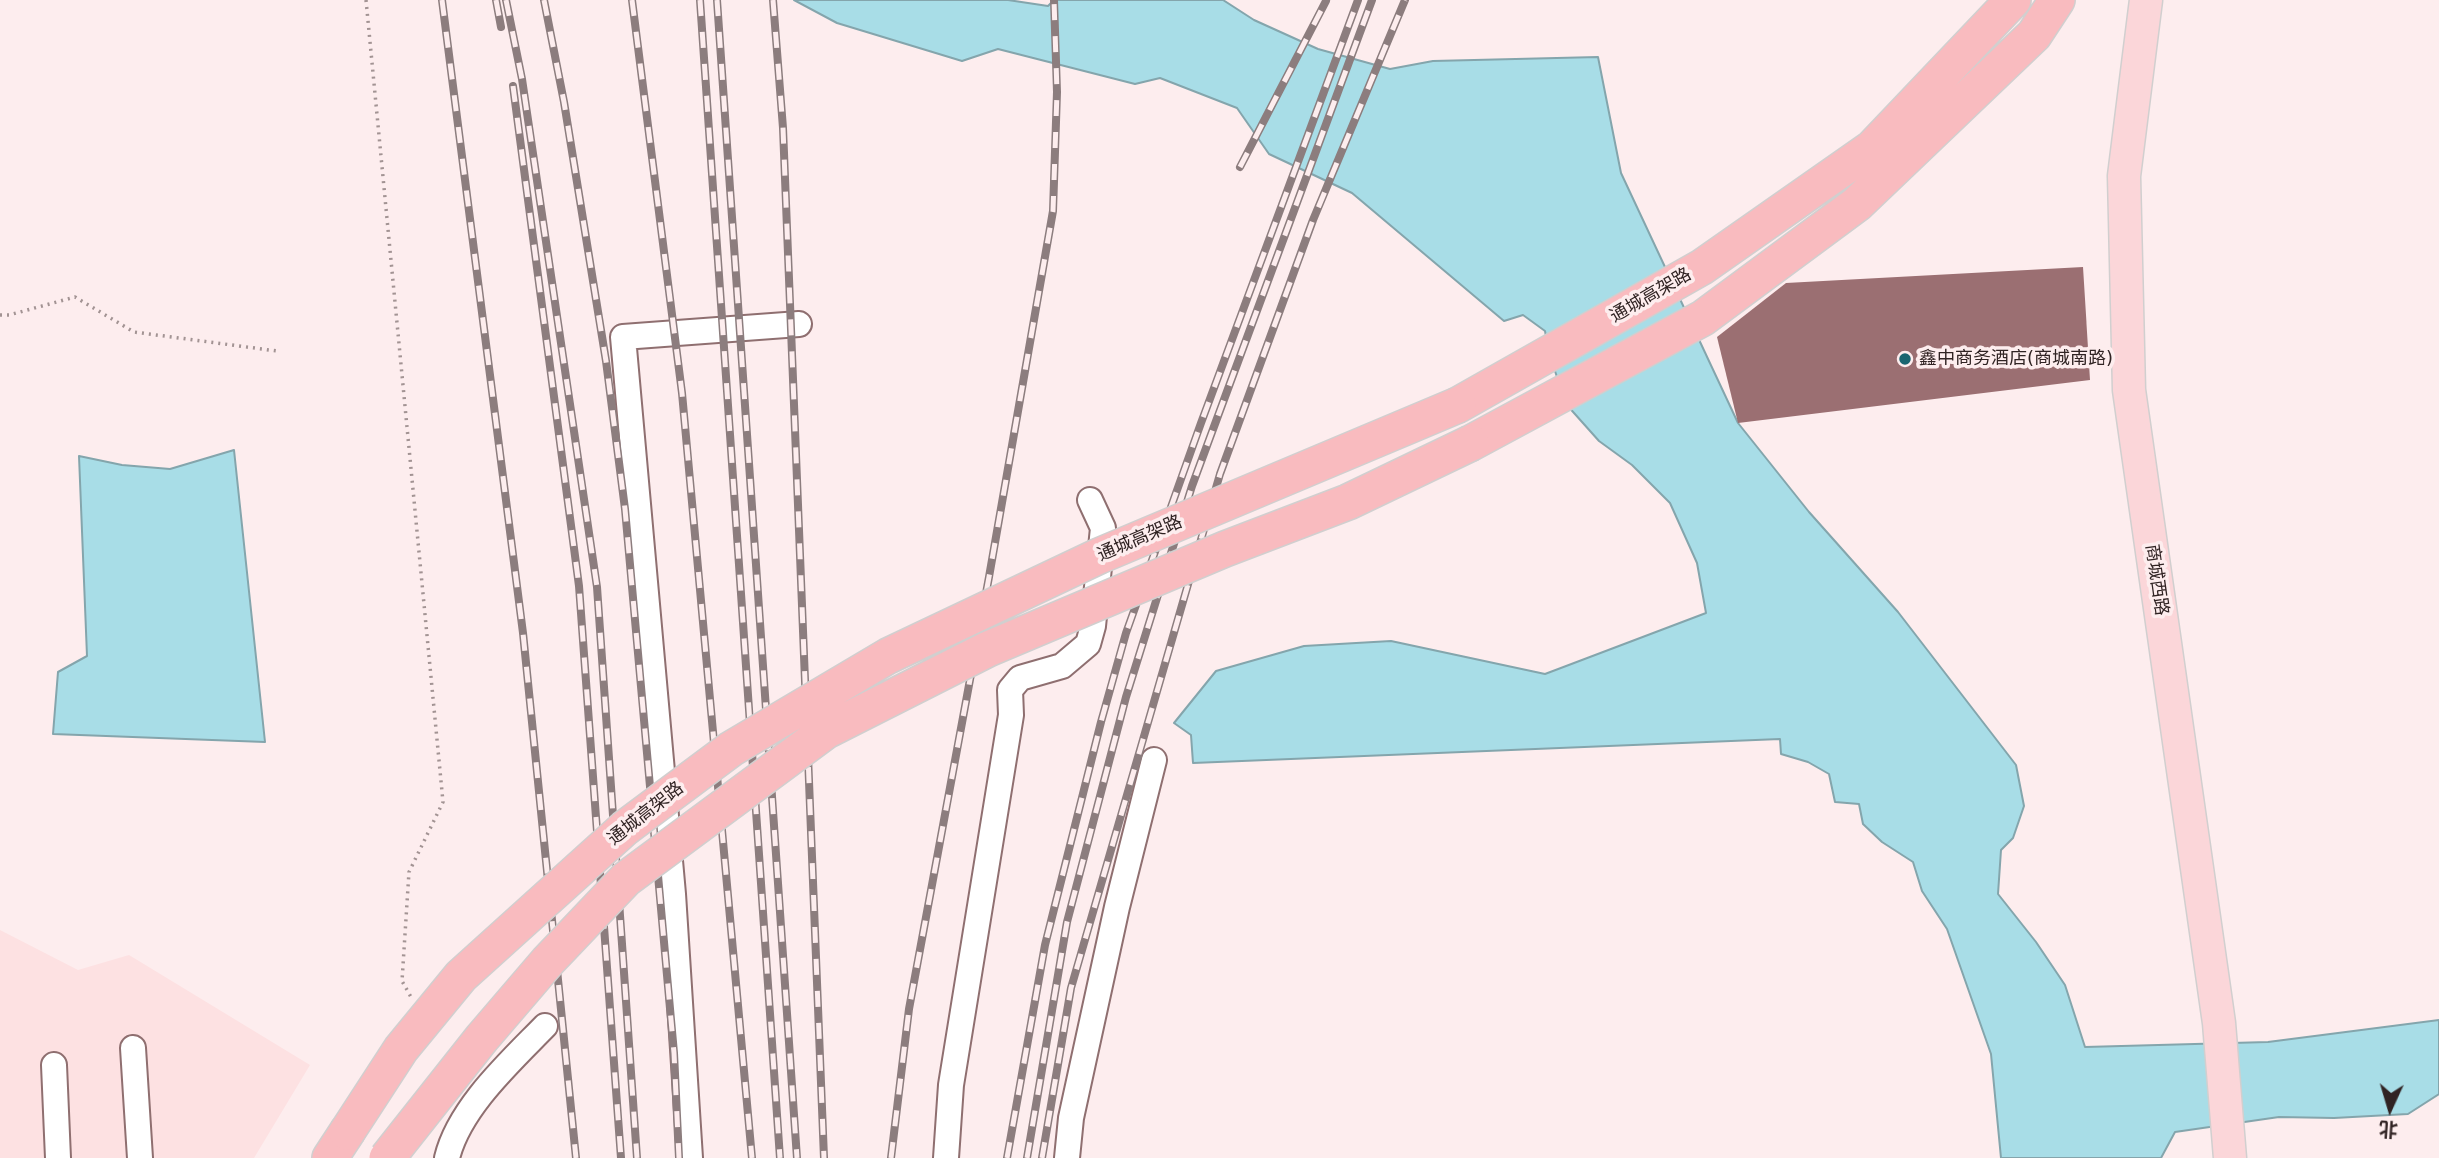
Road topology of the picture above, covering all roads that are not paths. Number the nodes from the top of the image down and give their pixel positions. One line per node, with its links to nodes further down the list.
1 (2013, 0): 13 (highway, 通城高架路, bridge)
2 (2057, 0): 14 (highway, bridge)
3 (2146, 0): 10 (main road, 商城西路)
4 (799, 324): 16 (street)
5 (1090, 500): 17 (street)
6 (1154, 760): 18 (street)
7 (545, 1026): 15 (street)
8 (133, 1048): 12 (street)
9 (54, 1065): 11 (street)
10 (2230, 1152)
11 (58, 1158)
12 (140, 1158)
13 (330, 1158)
14 (387, 1158)
15 (447, 1158)
16 (690, 1158)
17 (947, 1158)
18 (1067, 1158)

